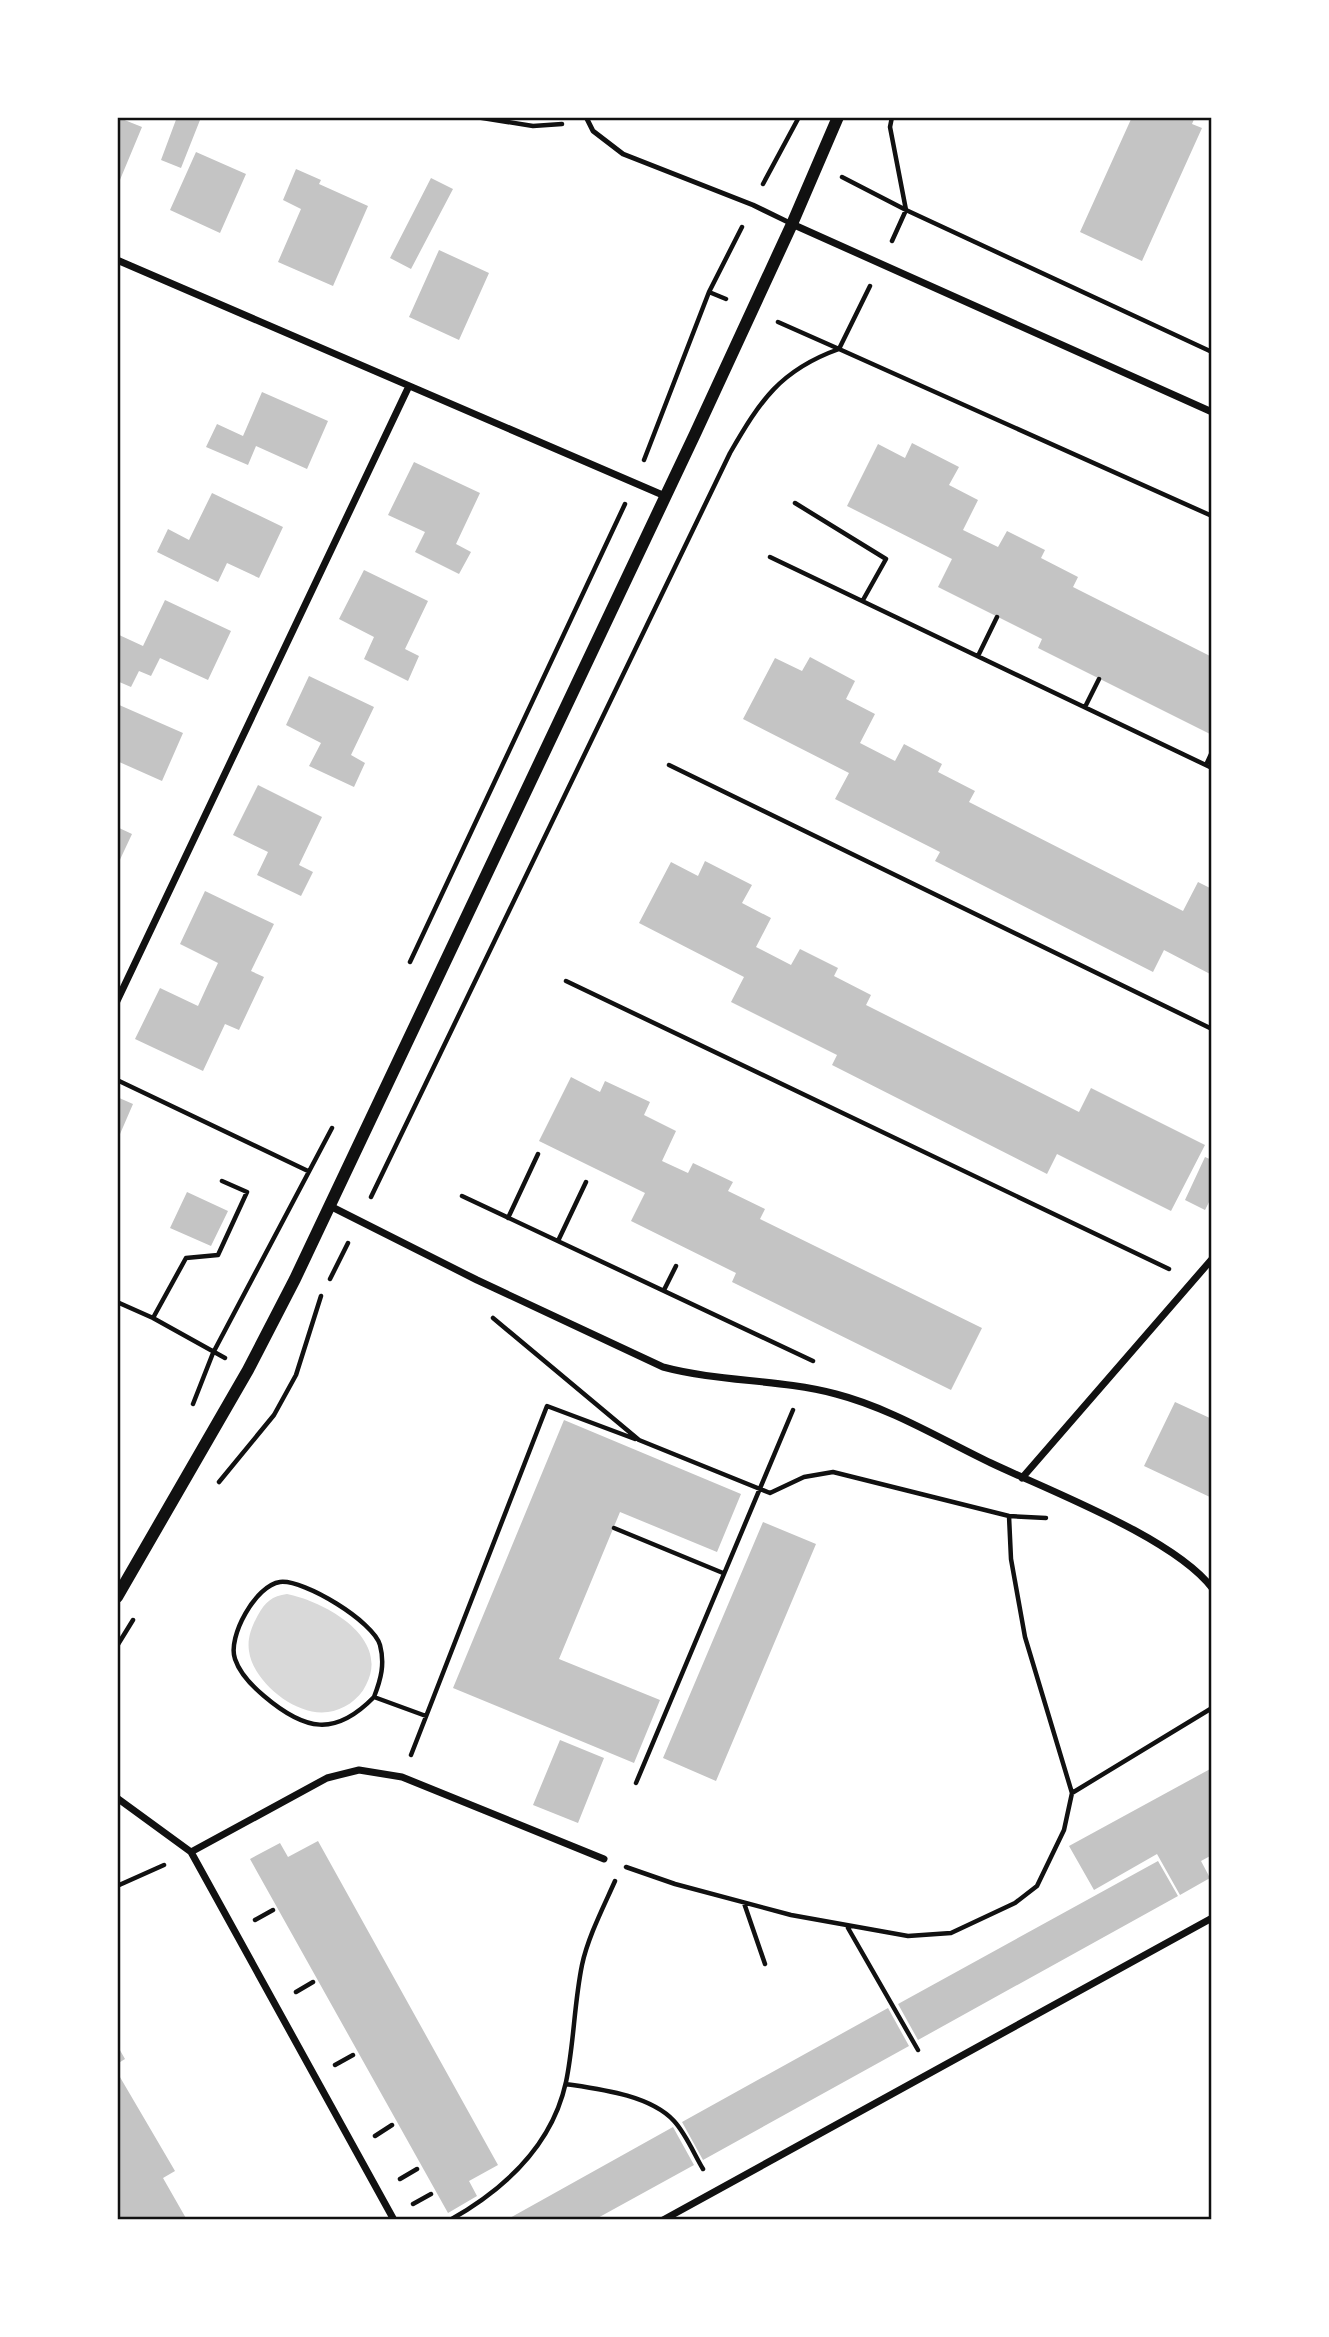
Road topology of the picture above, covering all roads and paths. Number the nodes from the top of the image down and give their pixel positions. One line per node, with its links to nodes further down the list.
1 (476, 117): 5 (path)
2 (799, 117): 6 (path)
3 (838, 117): 7 (street)
4 (891, 117): 9 (path)
5 (587, 120): 8 (lane)
6 (781, 148): 7 (path); 8 (path)
7 (818, 164): 9 (path); 10 (street)
8 (753, 205): 10 (lane); 13 (path)
9 (906, 210): 12 (path); 16 (path)
10 (792, 224): 12 (street); 14 (street)
11 (117, 260): 17 (street)
12 (881, 265): 15 (path); 18 (street)
13 (709, 292): 14 (path); 19 (path)
14 (752, 310): 15 (path); 20 (street)
15 (839, 349): 22 (path); 46 (path)
16 (1212, 352)
17 (409, 386): 19 (street); 35 (street)
18 (1212, 412)
19 (634, 484): 20 (street); 33 (path)
20 (665, 496): 44 (street)
21 (795, 503): 24 (path)
22 (1212, 516)
23 (770, 557): 24 (path)
24 (863, 600): 26 (path)
25 (997, 617): 26 (path)
26 (978, 656): 28 (path)
27 (1099, 679): 28 (path)
28 (1085, 707): 31 (path)
29 (1212, 752): 31 (path)
30 (668, 765): 36 (path)
31 (1206, 765): 32 (path)
32 (1212, 768)
33 (405, 973)
34 (566, 981): 51 (path)
35 (117, 1001)
36 (1212, 1029)
37 (117, 1080): 40 (path)
38 (334, 1124): 40 (path)
39 (538, 1154): 45 (path)
40 (308, 1171): 55 (path)
41 (222, 1181): 54 (path)
42 (586, 1182): 47 (path)
43 (462, 1196): 45 (path)
44 (330, 1206): 46 (street); 56 (street)
45 (508, 1217): 47 (path)
46 (359, 1221): 50 (street); 58 (path)
47 (558, 1241): 52 (path)
48 (1212, 1259): 51 (street)
49 (676, 1266): 52 (path)
50 (477, 1280): 57 (street); 61 (path)
51 (1193, 1280): 62 (street)
52 (664, 1290): 57 (path)
53 (117, 1302): 54 (path)
54 (153, 1318): 55 (path)
55 (214, 1353): 56 (path); 59 (path)
56 (248, 1370): 58 (path); 70 (street)
57 (804, 1387): 62 (street)
58 (287, 1392): 64 (path)
59 (190, 1412)
60 (780, 1439): 63 (path)
61 (639, 1440): 63 (path); 75 (path)
62 (1023, 1478): 69 (street)
63 (758, 1488): 65 (path); 68 (path)
64 (214, 1492)
65 (1009, 1516): 66 (path); 78 (path)
66 (1048, 1518)
67 (614, 1528): 68 (path)
68 (723, 1573): 77 (path)
69 (1212, 1588)
70 (117, 1597)
71 (138, 1614): 72 (path)
72 (117, 1646)
73 (374, 1697): 73 (path); 75 (path)
74 (1212, 1708): 78 (path)
75 (426, 1716): 76 (path)
76 (402, 1777): 80 (street); 81 (street)
77 (636, 1783)
78 (1072, 1793): 85 (path)
79 (117, 1798): 80 (street)
80 (191, 1852): 82 (path); 90 (street)
81 (604, 1858)
82 (117, 1886)
83 (744, 1903): 85 (path); 86 (path); 88 (path)
84 (1212, 1918): 87 (street)
85 (848, 1928): 87 (path)
86 (765, 1964)
87 (931, 2073): 89 (street)
88 (566, 2084): 89 (path); 91 (path)
89 (715, 2191): 92 (street)
90 (394, 2220)
91 (450, 2220)
92 (663, 2220)

